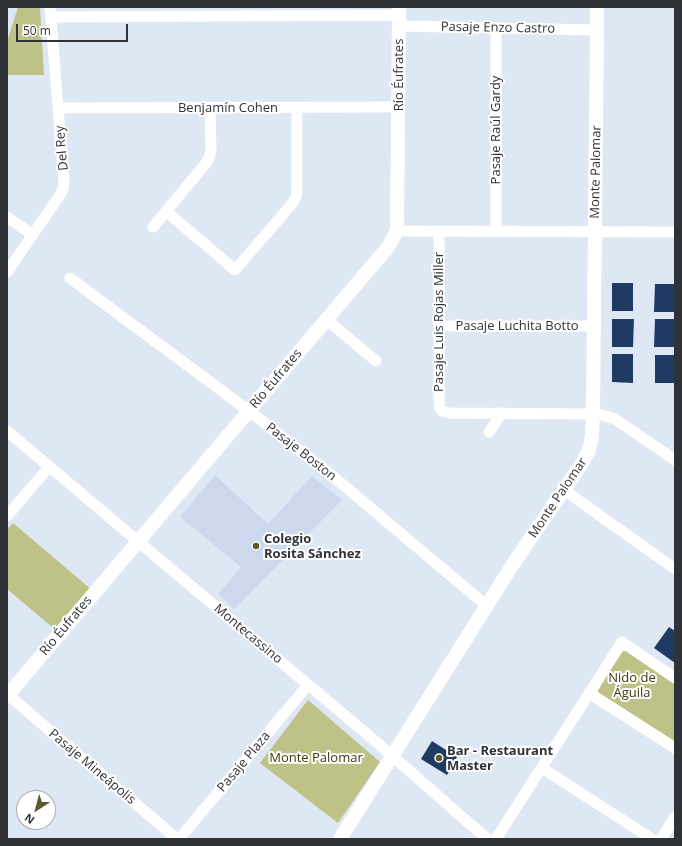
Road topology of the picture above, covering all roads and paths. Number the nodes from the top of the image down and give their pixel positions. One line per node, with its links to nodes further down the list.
1 (597, 7): 5 (street, Monte Palomar)
2 (50, 12): 3 (street, Pasaje Enzo Castro); 7 (street, Del Rey)
3 (399, 16): 4 (street, Pasaje Enzo Castro); 6 (street, Río Éufrates)
4 (496, 28): 5 (street, Pasaje Enzo Castro); 15 (street, Pasaje Raúl Gardy)
5 (597, 30): 16 (street, Monte Palomar)
6 (398, 107): 9 (street, Benjamín Cohen); 13 (street, Río Éufrates)
7 (58, 108): 8 (street, Benjamín Cohen); 18 (street, Del Rey)
8 (210, 108): 9 (street, Benjamín Cohen); 10 (street)
9 (297, 108): 10 (street)
10 (166, 211): 12 (street)
11 (7, 217): 18 (street)
12 (153, 226)
13 (398, 231): 14 (street); 21 (street, Río Éufrates)
14 (439, 232): 15 (street); 22 (street, Pasaje Luis Rojas Miller)
15 (496, 232): 16 (street)
16 (595, 232): 17 (street); 23 (street, Monte Palomar)
17 (675, 232)
18 (33, 235): 19 (street, Del Rey)
19 (7, 272)
20 (70, 278): 25 (street, Pasaje Boston)
21 (326, 319): 24 (street); 25 (street, Río Éufrates)
22 (439, 326): 23 (street, Pasaje Luchita Botto); 26 (street, Pasaje Luis Rojas Miller)
23 (594, 326): 27 (street, Monte Palomar)
24 (376, 361)
25 (249, 411): 34 (street, Río Éufrates); 36 (street, Pasaje Boston)
26 (502, 413): 27 (street); 29 (street)
27 (593, 413): 30 (street); 32 (street, Monte Palomar)
28 (7, 431): 31 (street, Montecassino)
29 (489, 432)
30 (675, 460)
31 (49, 467): 33 (street); 34 (street, Montecassino)
32 (564, 490): 35 (street); 36 (street, Monte Palomar)
33 (7, 516)
34 (138, 541): 38 (street, Montecassino); 40 (street, Río Éufrates)
35 (675, 569)
36 (487, 606): 42 (street, Monte Palomar)
37 (675, 678): 39 (street)
38 (308, 685): 42 (street, Montecassino); 45 (street, Pasaje Plaza)
39 (590, 693): 41 (street); 43 (street)
40 (7, 695): 45 (street, Pasaje Mineápolis)
41 (675, 748)
42 (393, 756): 46 (street, Monte Palomar); 47 (street, Montecassino)
43 (542, 768): 48 (street); 49 (street)
44 (675, 818): 50 (street)
45 (178, 839)
46 (340, 839)
47 (487, 839)
48 (496, 839)
49 (652, 839)
50 (661, 839)

